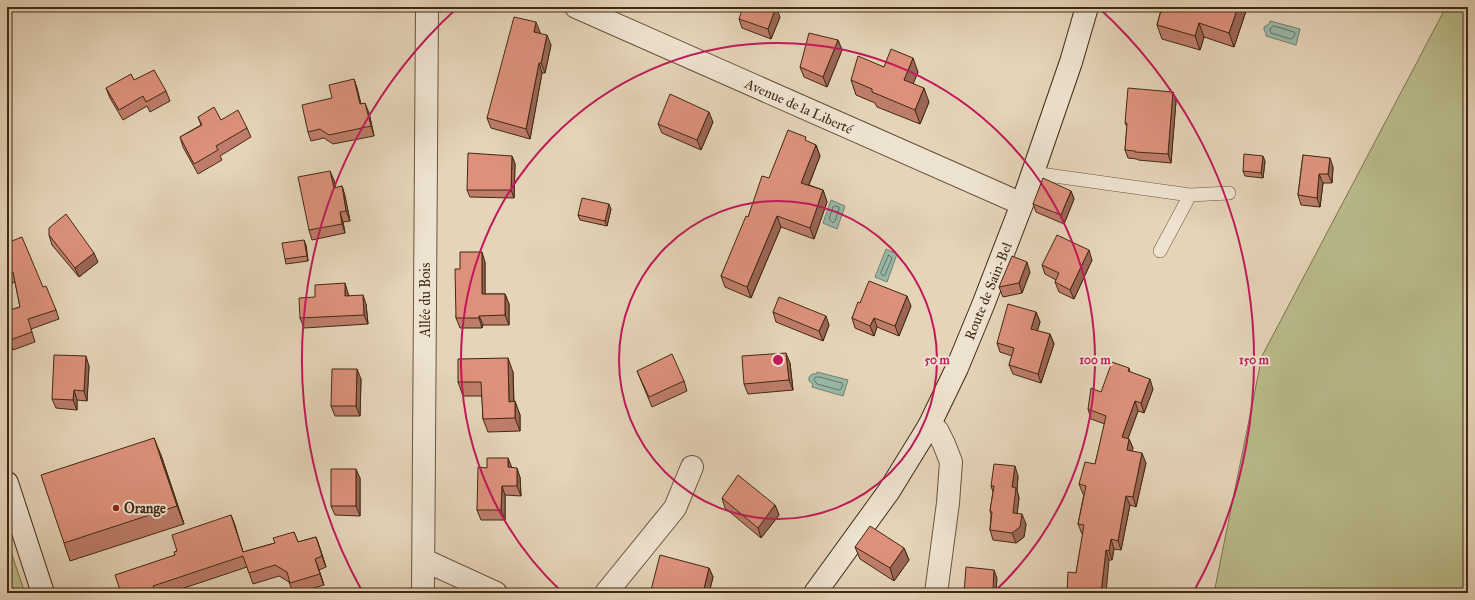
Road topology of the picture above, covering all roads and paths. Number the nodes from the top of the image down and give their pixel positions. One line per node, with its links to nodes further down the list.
1 (427, 7): 12 (street, Allée du Bois)
2 (576, 7): 7 (street, Avenue de la Liberté)
3 (1087, 7): 4 (street, Route de Sain-Bel)
4 (1033, 173): 6 (lane); 7 (street, Route de Sain-Bel)
5 (1229, 193): 6 (lane)
6 (1190, 195): 8 (lane)
7 (1022, 204): 9 (street, Route de Sain-Bel)
8 (1160, 251)
9 (929, 426): 17 (street, Route de Sain-Bel); 18 (street)
10 (692, 467): 16 (street)
11 (7, 484): 13 (street)
12 (424, 560): 14 (street, Allée du Bois); 15 (street)
13 (43, 593)
14 (423, 593)
15 (496, 593)
16 (606, 593)
17 (815, 593)
18 (936, 593)

